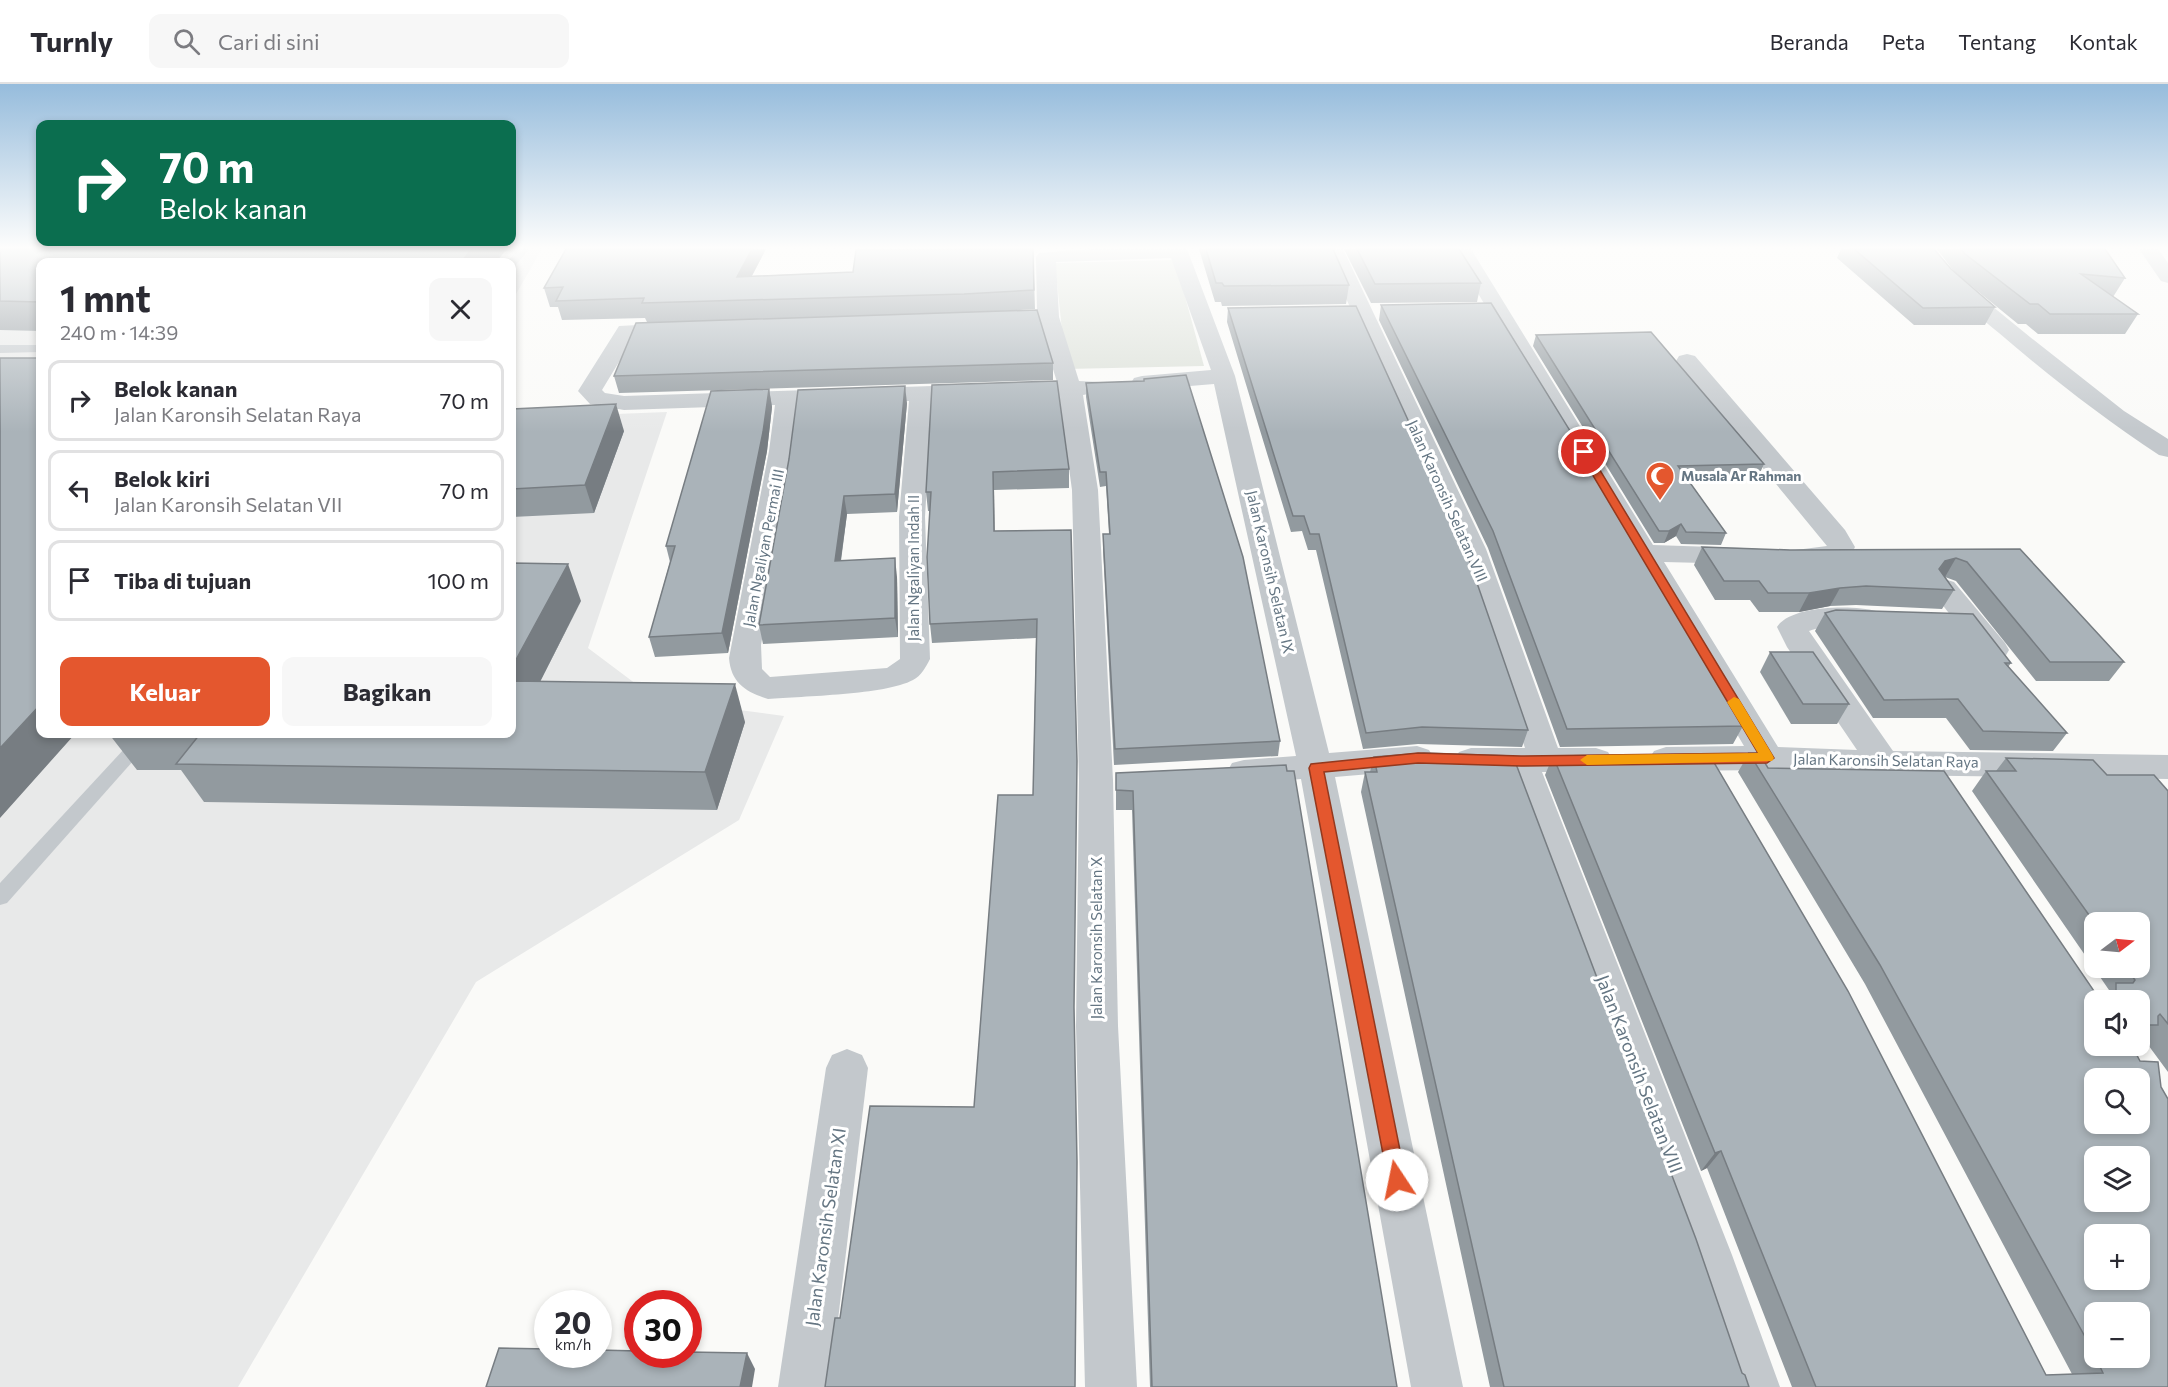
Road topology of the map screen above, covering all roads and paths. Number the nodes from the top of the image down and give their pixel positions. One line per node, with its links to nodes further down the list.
1 (1048, 310): 8 (street, Jalan Karonsih Selatan X)
2 (1199, 310): 7 (street, Jalan Karonsih Selatan IX)
3 (1361, 310): 29 (street, Jalan Karonsih Selatan VIII)
4 (1487, 310): 19 (street)
5 (1984, 310): 18 (street)
6 (1224, 313): 7 (street)
7 (1201, 314): 14 (street, Jalan Karonsih Selatan IX)
8 (1048, 317): 9 (street); 15 (street, Jalan Karonsih Selatan X)
9 (977, 321)
10 (698, 329): 17 (street)
11 (0, 349): 12 (lane)
12 (36, 349)
13 (1687, 361): 19 (street)
14 (1224, 376): 15 (street); 32 (street, Jalan Karonsih Selatan IX)
15 (1070, 389): 16 (street); 40 (street, Jalan Karonsih Selatan X)
16 (921, 394): 17 (street); 25 (street, Jalan Ngaliyan Indah II)
17 (788, 397): 25 (street, Jalan Ngaliyan Permai III)
18 (2168, 450)
19 (1645, 553): 28 (street)
20 (1944, 588): 23 (street)
21 (1893, 619): 31 (street)
22 (1937, 620): 23 (street)
23 (1971, 621): 24 (street)
24 (2008, 668)
25 (768, 688)
26 (144, 738): 37 (lane)
27 (1710, 758): 28 (street, Jalan Karonsih Selatan Raya); 29 (street, Jalan Karonsih Selatan Raya); 35 (street)
28 (1767, 758): 31 (street, Jalan Karonsih Selatan Raya)
29 (1534, 761): 32 (street, Jalan Karonsih Selatan Raya); 42 (street, Jalan Karonsih Selatan VIII)
30 (1931, 762): 31 (street, Jalan Karonsih Selatan Raya); 34 (street, Jalan Karonsih Selatan Raya); 36 (street)
31 (1884, 763)
32 (1316, 768): 33 (street, Jalan Karonsih Selatan Raya); 41 (street)
33 (1211, 773)
34 (2161, 775)
35 (1733, 798)
36 (1957, 800)
37 (0, 897)
38 (847, 1068): 39 (street, Jalan Karonsih Selatan XI)
39 (804, 1387)
40 (1111, 1387)
41 (1437, 1387)
42 (1754, 1387)

